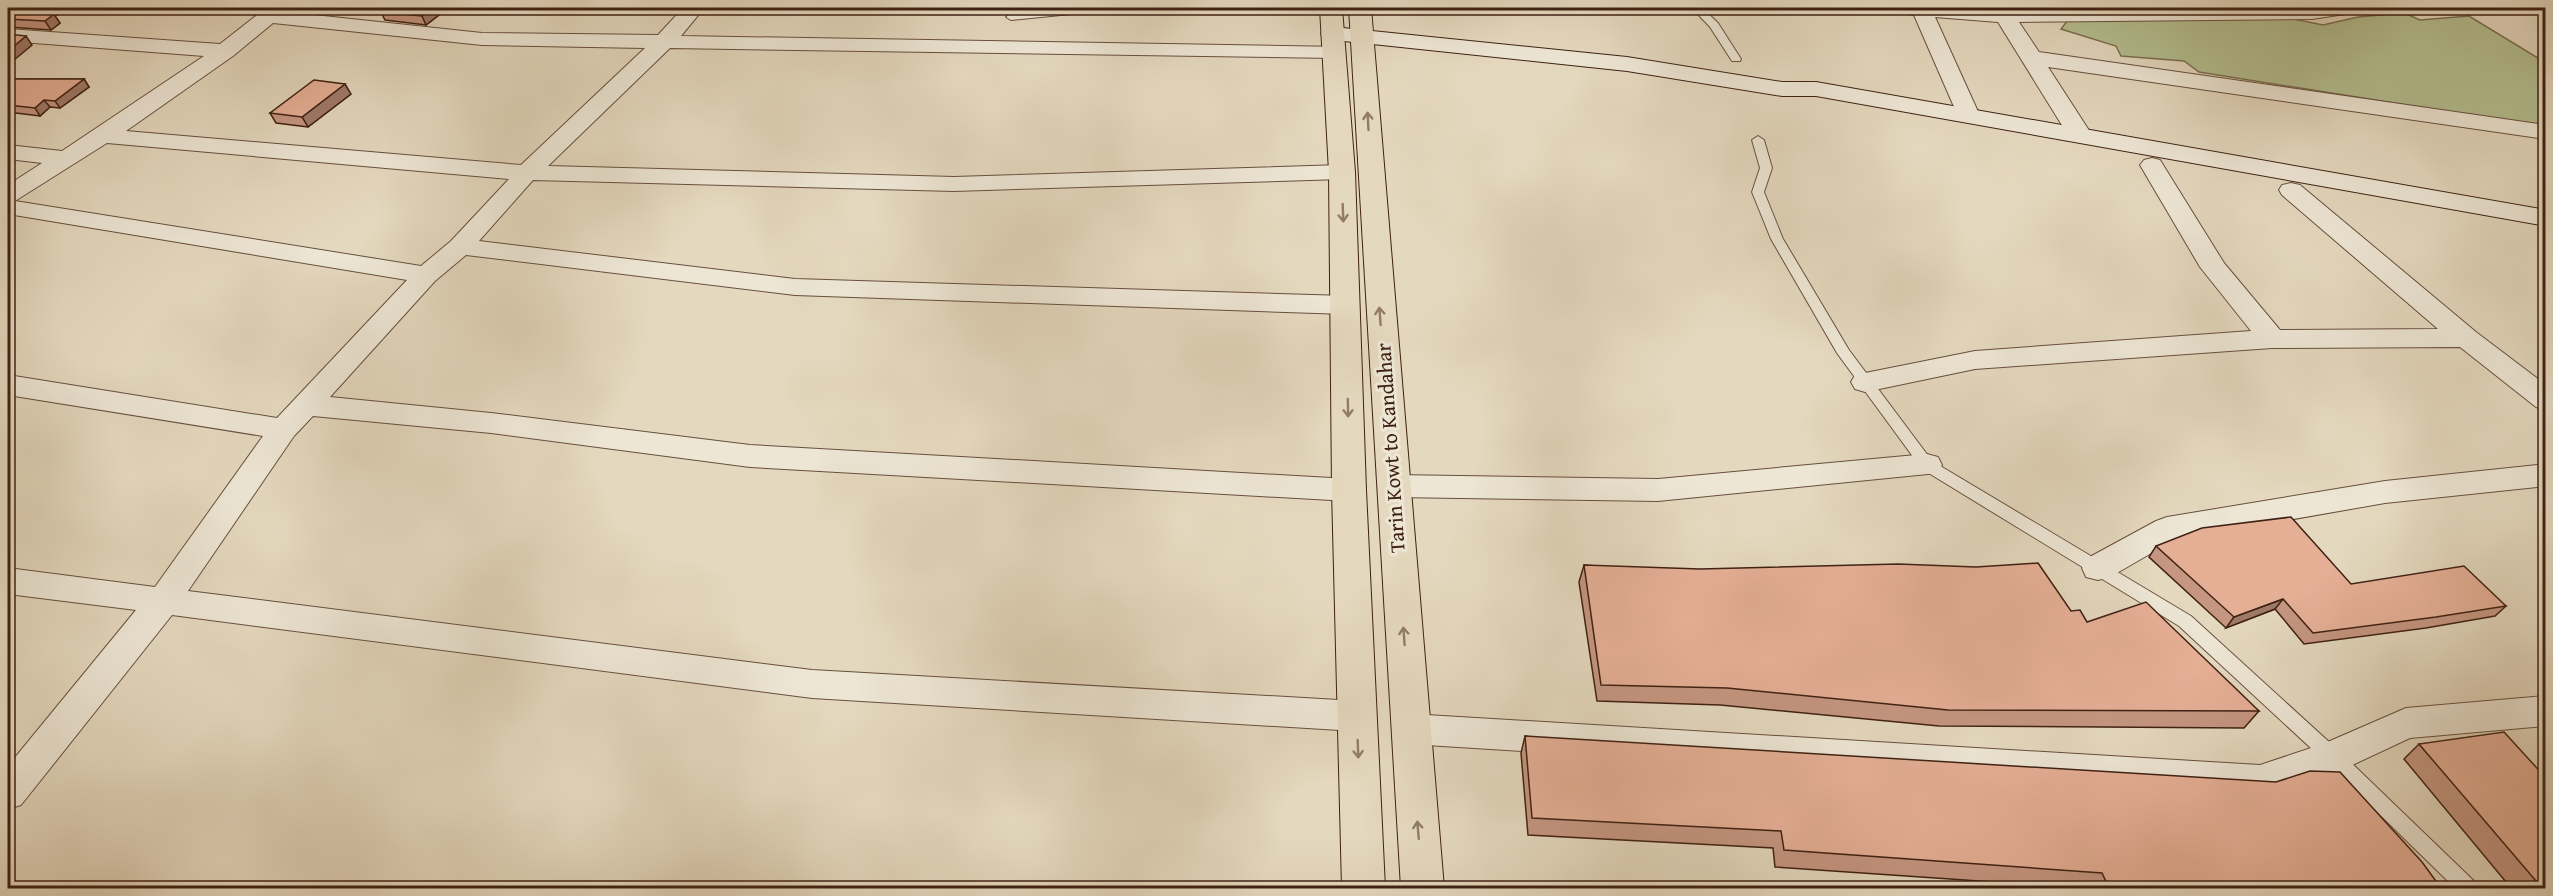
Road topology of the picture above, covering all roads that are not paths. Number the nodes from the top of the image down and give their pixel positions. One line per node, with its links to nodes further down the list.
1 (694, 8): 12 (street)
2 (1101, 8): 9 (lane)
3 (1697, 8): 15 (lane)
4 (2350, 8): 6 (street)
5 (1914, 9): 8 (street); 17 (street)
6 (2159, 10): 8 (street)
7 (273, 12): 12 (street); 13 (street)
8 (2000, 12): 14 (street)
9 (1011, 17)
10 (1344, 27): 12 (street); 16 (main road); 25 (main road, Tarin Kowt to Kandahar); 33 (main road, Tarin Kowt to Kandahar, one-way to 10)
11 (8, 34): 13 (street)
12 (664, 42): 26 (street)
13 (225, 51): 20 (street)
14 (2032, 58): 18 (street); 19 (street)
15 (1737, 59)
16 (1782, 89): 17 (main road); 24 (main road)
17 (1968, 116): 19 (main road)
18 (2546, 132)
19 (2080, 135): 30 (main road)
20 (103, 136): 23 (street); 26 (street)
21 (1758, 140): 38 (lane)
22 (8, 152): 23 (street)
23 (66, 159): 28 (street)
24 (2152, 165): 27 (main road); 37 (street)
25 (1342, 172): 26 (street); 35 (main road, Tarin Kowt to Kandahar, one-way to 35)
26 (527, 174): 32 (street)
27 (2290, 190): 31 (main road); 36 (street)
28 (8, 195)
29 (8, 207): 34 (street)
30 (2546, 218)
31 (2546, 236)
32 (460, 247): 34 (street); 35 (street)
33 (1377, 273): 35 (main road); 45 (main road, Tarin Kowt to Kandahar, one-way to 33)
34 (426, 275): 41 (street)
35 (1345, 289): 46 (main road, Tarin Kowt to Kandahar, one-way to 46)
36 (2466, 338): 37 (street); 40 (street)
37 (2272, 339): 38 (street)
38 (1865, 382): 43 (lane)
39 (8, 385): 42 (street)
40 (2546, 400)
41 (306, 405): 42 (street); 46 (street)
42 (284, 429): 49 (street)
43 (1927, 465): 45 (street); 47 (lane)
44 (2546, 475): 47 (street)
45 (1394, 486): 52 (main road, Tarin Kowt to Kandahar, one-way to 45)
46 (1349, 490): 51 (main road, Tarin Kowt to Kandahar)
47 (2098, 568): 53 (lane)
48 (8, 581): 49 (street)
49 (162, 603): 51 (street); 54 (street)
50 (2546, 711): 53 (street)
51 (1356, 716): 55 (main road, Tarin Kowt to Kandahar, one-way to 55)
52 (1410, 729): 53 (street); 56 (main road, Tarin Kowt to Kandahar, one-way to 52)
53 (2333, 758): 57 (lane)
54 (8, 793)
55 (1364, 888)
56 (1424, 888)
57 (2468, 888)

